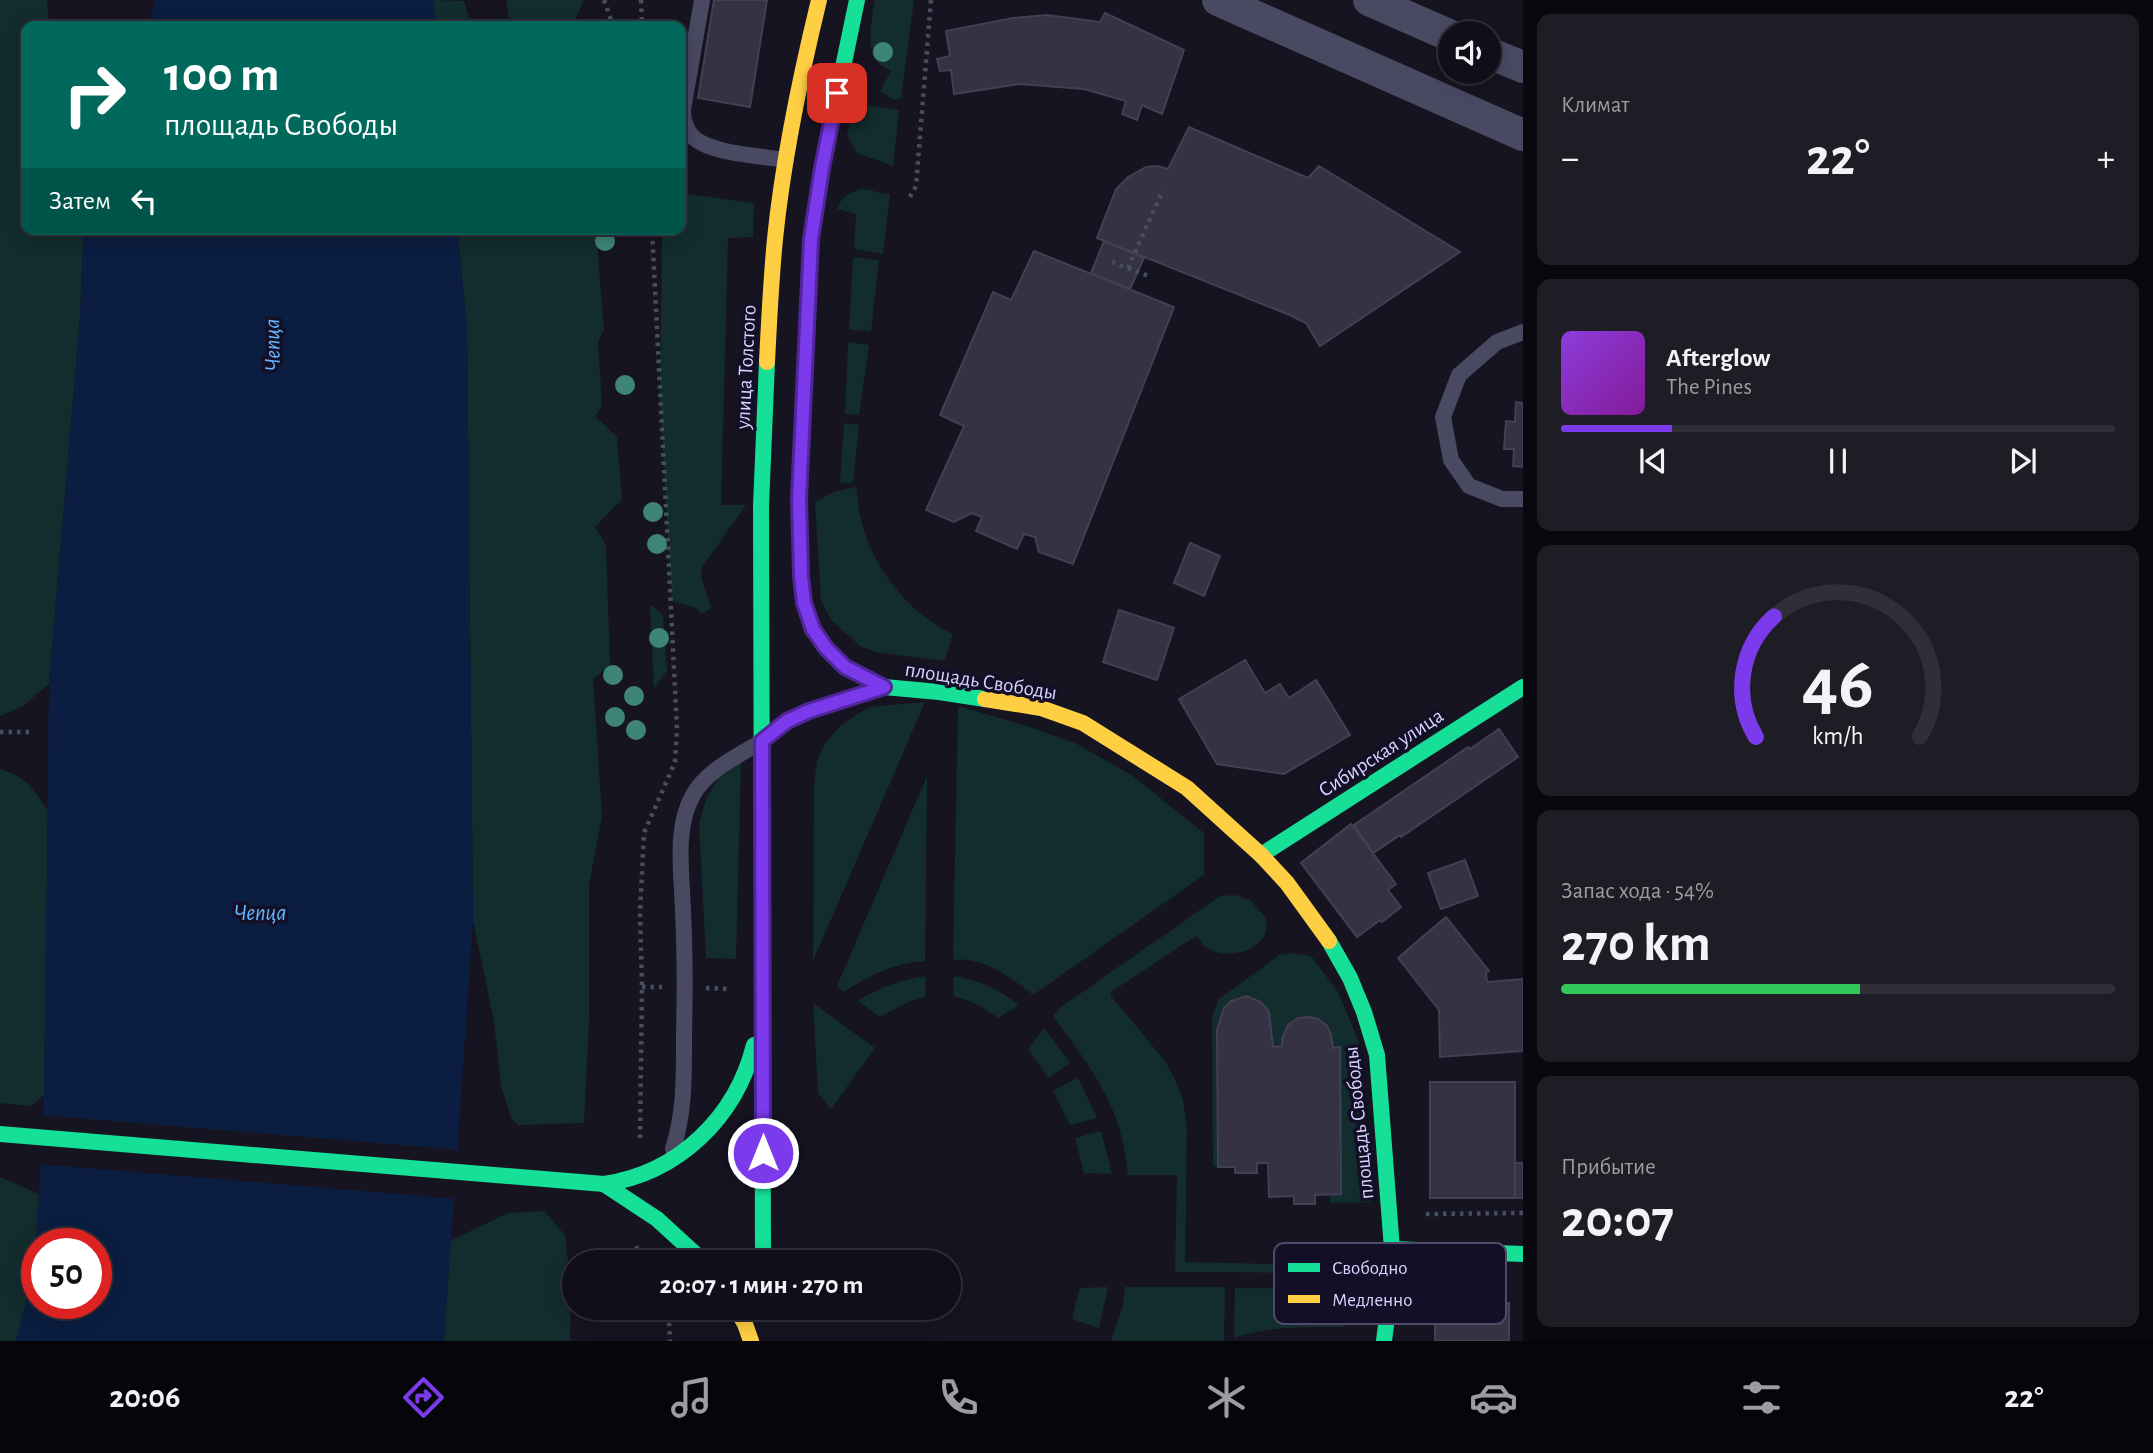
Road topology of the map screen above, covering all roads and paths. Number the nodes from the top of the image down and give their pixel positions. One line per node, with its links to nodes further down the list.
1 (604, 0): 9 (path)
2 (640, 0): 10 (path)
3 (702, 0): 14 (lane)
4 (819, 0): 17 (main road, улица Толстого)
5 (857, 0): 26 (main road, площадь Свободы)
6 (932, 0): 19 (path)
7 (1218, 0): 16 (street)
8 (1369, 0): 11 (street)
9 (611, 21)
10 (642, 21)
11 (1438, 30)
12 (1501, 58): 13 (street)
13 (1523, 68)
14 (686, 93)
15 (686, 126): 17 (lane)
16 (1523, 135)
17 (786, 160): 30 (main road, улица Толстого)
18 (1163, 190): 22 (path)
19 (910, 197)
20 (652, 235): 32 (path)
21 (1112, 262): 22 (path)
22 (1128, 268): 23 (path)
23 (1152, 277)
24 (1523, 332): 25 (lane)
25 (1523, 499)
26 (884, 687): 30 (main road, площадь Свободы); 31 (main road, площадь Свободы)
27 (1523, 687): 31 (main road, Сибирская улица)
28 (0, 732): 29 (path)
29 (33, 732)
30 (762, 741): 33 (lane); 34 (main road)
31 (1261, 855): 41 (main road, площадь Свободы)
32 (642, 987): 33 (path); 36 (path)
33 (685, 988): 34 (path); 37 (lane)
34 (763, 990): 37 (main road); 43 (main road)
35 (0, 1134): 38 (main road)
36 (640, 1140)
37 (669, 1162): 38 (main road)
38 (604, 1184): 42 (main road)
39 (1523, 1213): 40 (path)
40 (1426, 1214)
41 (1392, 1243)
42 (691, 1250)
43 (763, 1250)
44 (668, 1320): 47 (path)
45 (743, 1320): 46 (main road)
46 (759, 1337)
47 (670, 1341)

